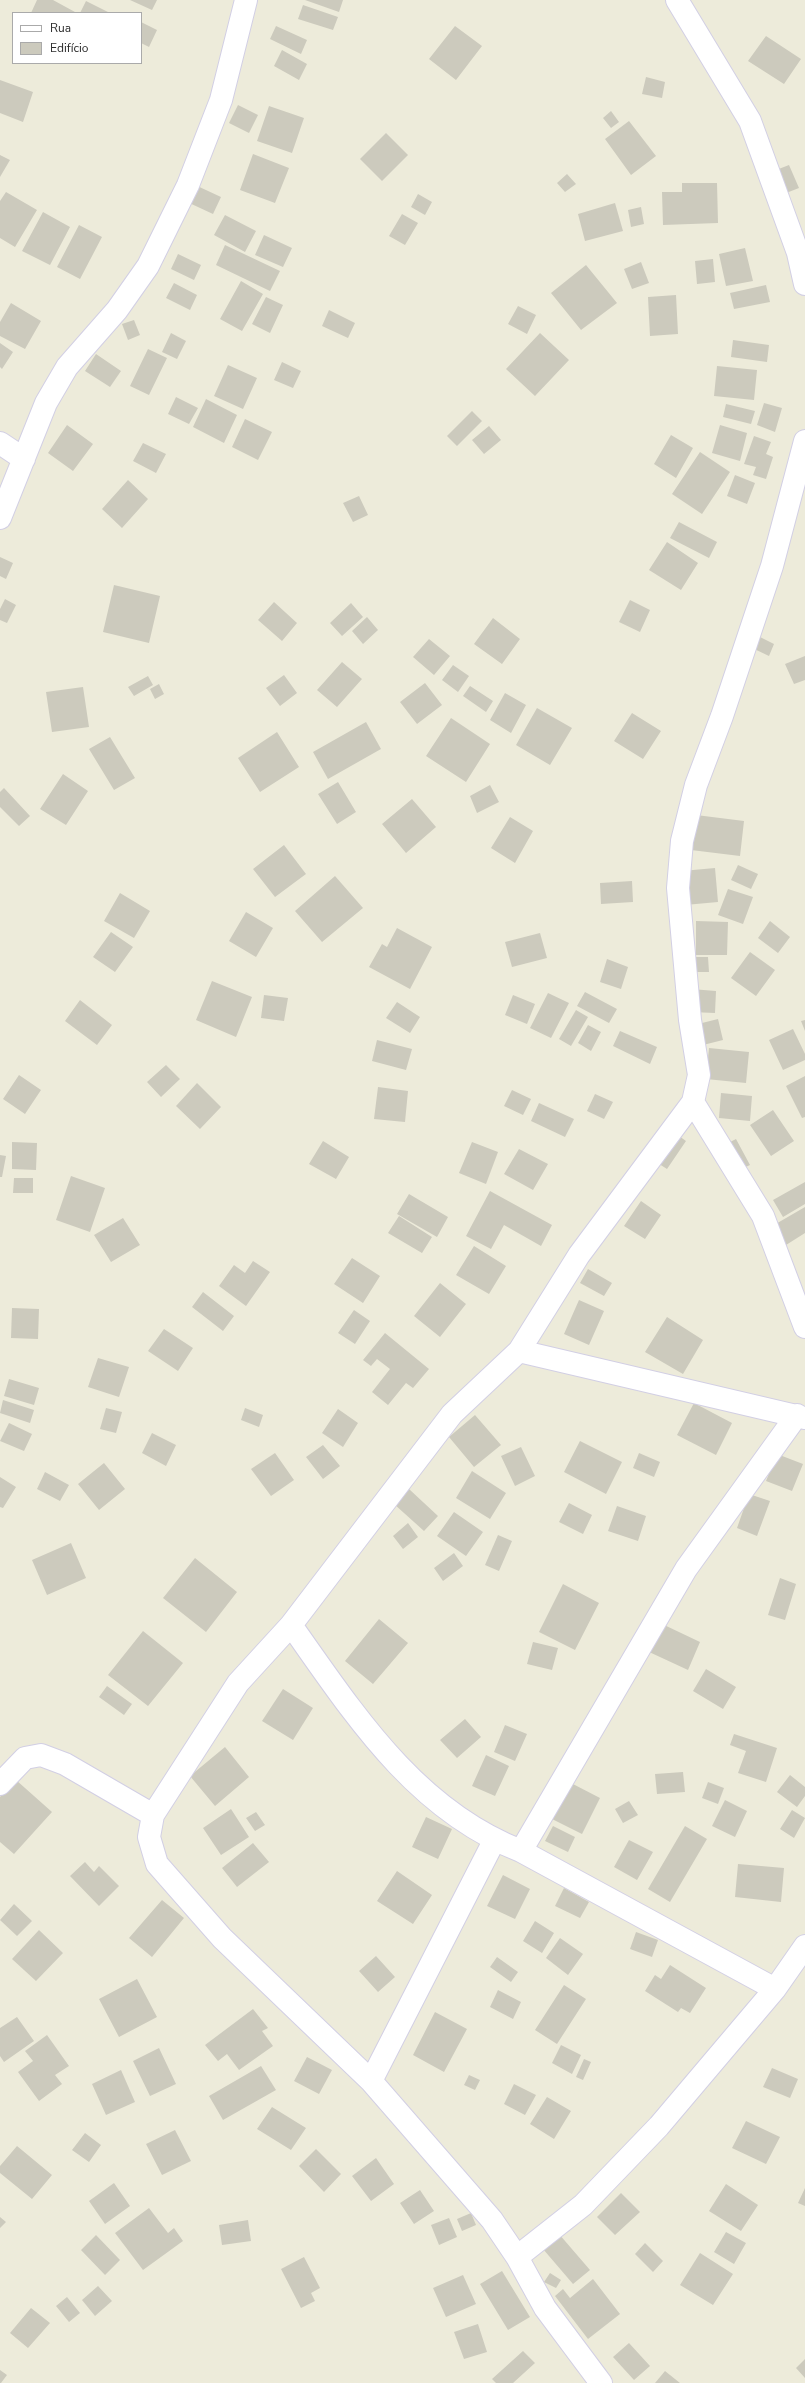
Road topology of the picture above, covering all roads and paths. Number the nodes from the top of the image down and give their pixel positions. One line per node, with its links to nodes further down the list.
1 (246, 0): 7 (street)
2 (677, 0): 3 (street)
3 (802, 250): 4 (street)
4 (805, 284)
5 (805, 441): 9 (street)
6 (0, 443): 7 (street)
7 (24, 459): 8 (street)
8 (0, 518)
9 (694, 1102): 10 (street); 11 (street)
10 (805, 1327)
11 (519, 1351): 12 (street); 13 (street)
12 (801, 1417): 17 (street)
13 (291, 1625): 15 (street); 16 (street)
14 (0, 1784): 15 (street)
15 (153, 1815): 20 (street)
16 (494, 1840): 17 (street); 20 (street)
17 (521, 1852): 19 (street)
18 (805, 1946): 19 (street)
19 (775, 1988): 21 (street)
20 (371, 2081): 21 (street)
21 (517, 2256): 22 (street)
22 (602, 2383)

